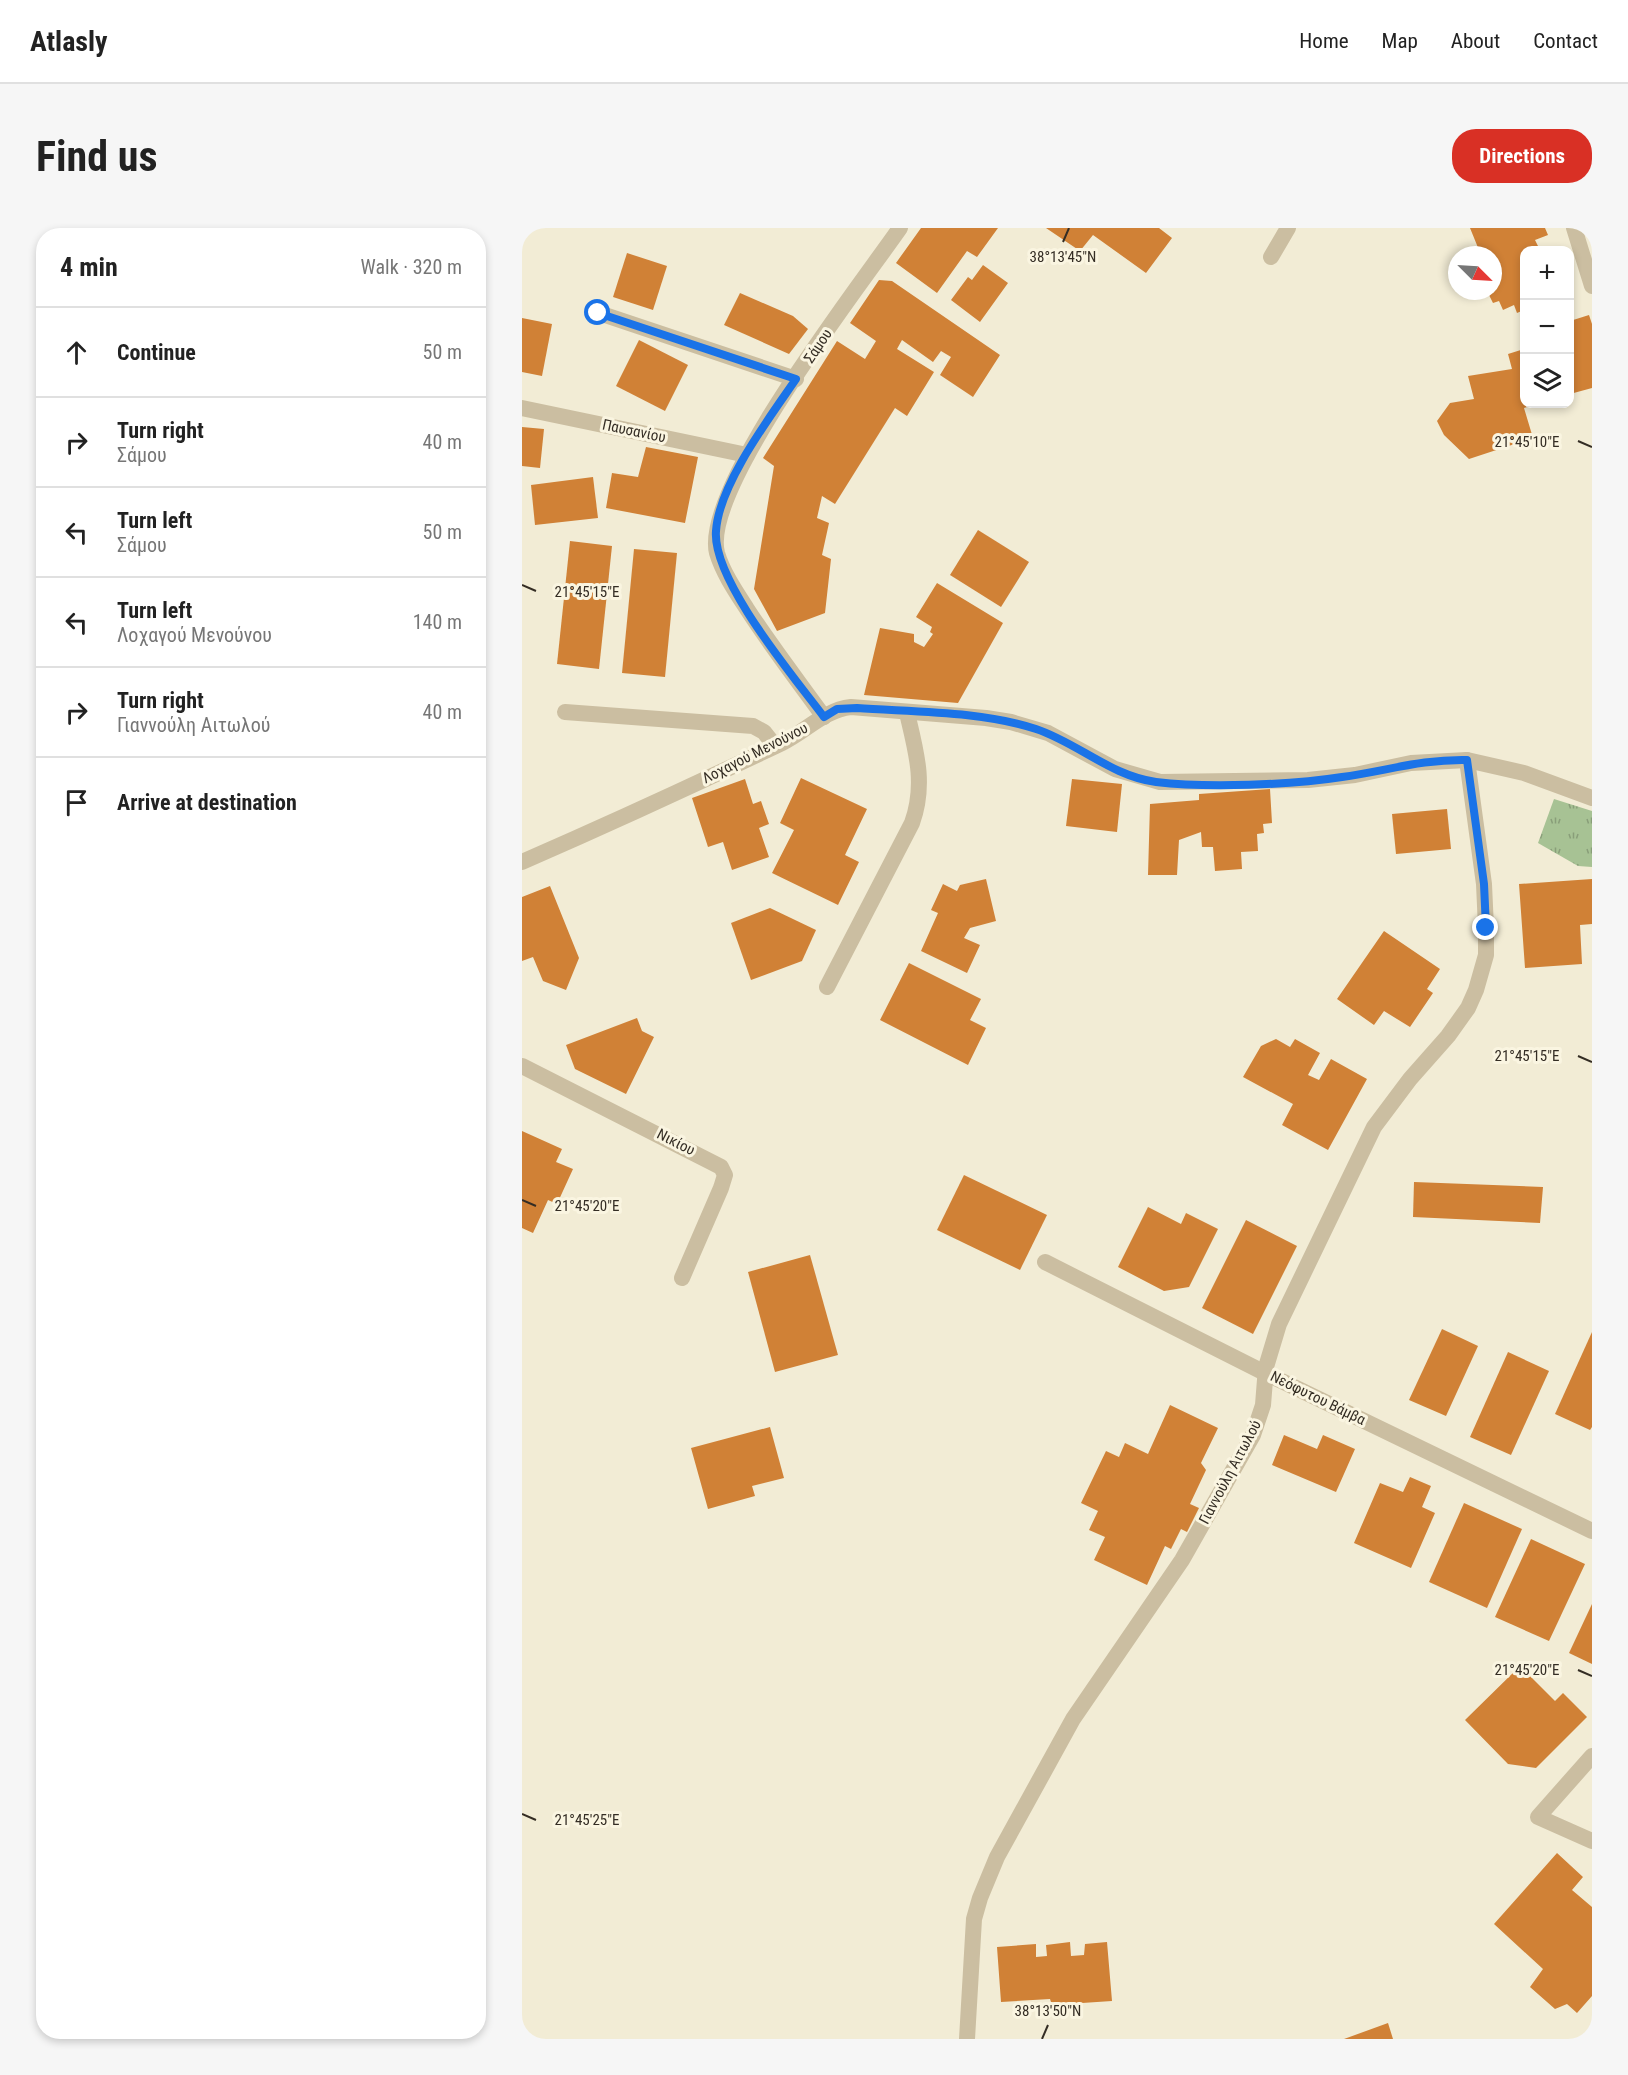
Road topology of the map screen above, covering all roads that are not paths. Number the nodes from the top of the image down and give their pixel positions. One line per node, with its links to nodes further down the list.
1 (900, 228): 7 (street, Σάμου)
2 (1288, 228): 4 (street)
3 (1574, 228): 5 (street)
4 (1271, 257)
5 (1592, 286)
6 (598, 313): 7 (street)
7 (796, 379): 9 (street, Σάμου)
8 (522, 408): 9 (street, Παυσανίου)
9 (747, 455): 12 (street, Σάμου)
10 (565, 712): 13 (street)
11 (907, 712): 12 (street, Λοχαγού Μενούνου); 14 (street, Λοχαγού Μενούνου); 17 (street)
12 (824, 717): 13 (street, Λοχαγού Μενούνου)
13 (775, 746): 16 (street, Λοχαγού Μενούνου)
14 (1467, 760): 15 (street, Λοχαγού Μενούνου); 21 (street, Γιαννούλη Αιτωλού)
15 (1592, 798)
16 (522, 862)
17 (827, 987)
18 (522, 1066): 20 (street, Νικίου)
19 (1046, 1262): 21 (street, Νεόφυτου Βάμβα)
20 (682, 1278)
21 (1265, 1373): 22 (street, Νεόφυτου Βάμβα); 25 (street, Γιαννούλη Αιτωλού)
22 (1592, 1530)
23 (1592, 1756): 24 (street)
24 (1592, 1841)
25 (967, 2039)

